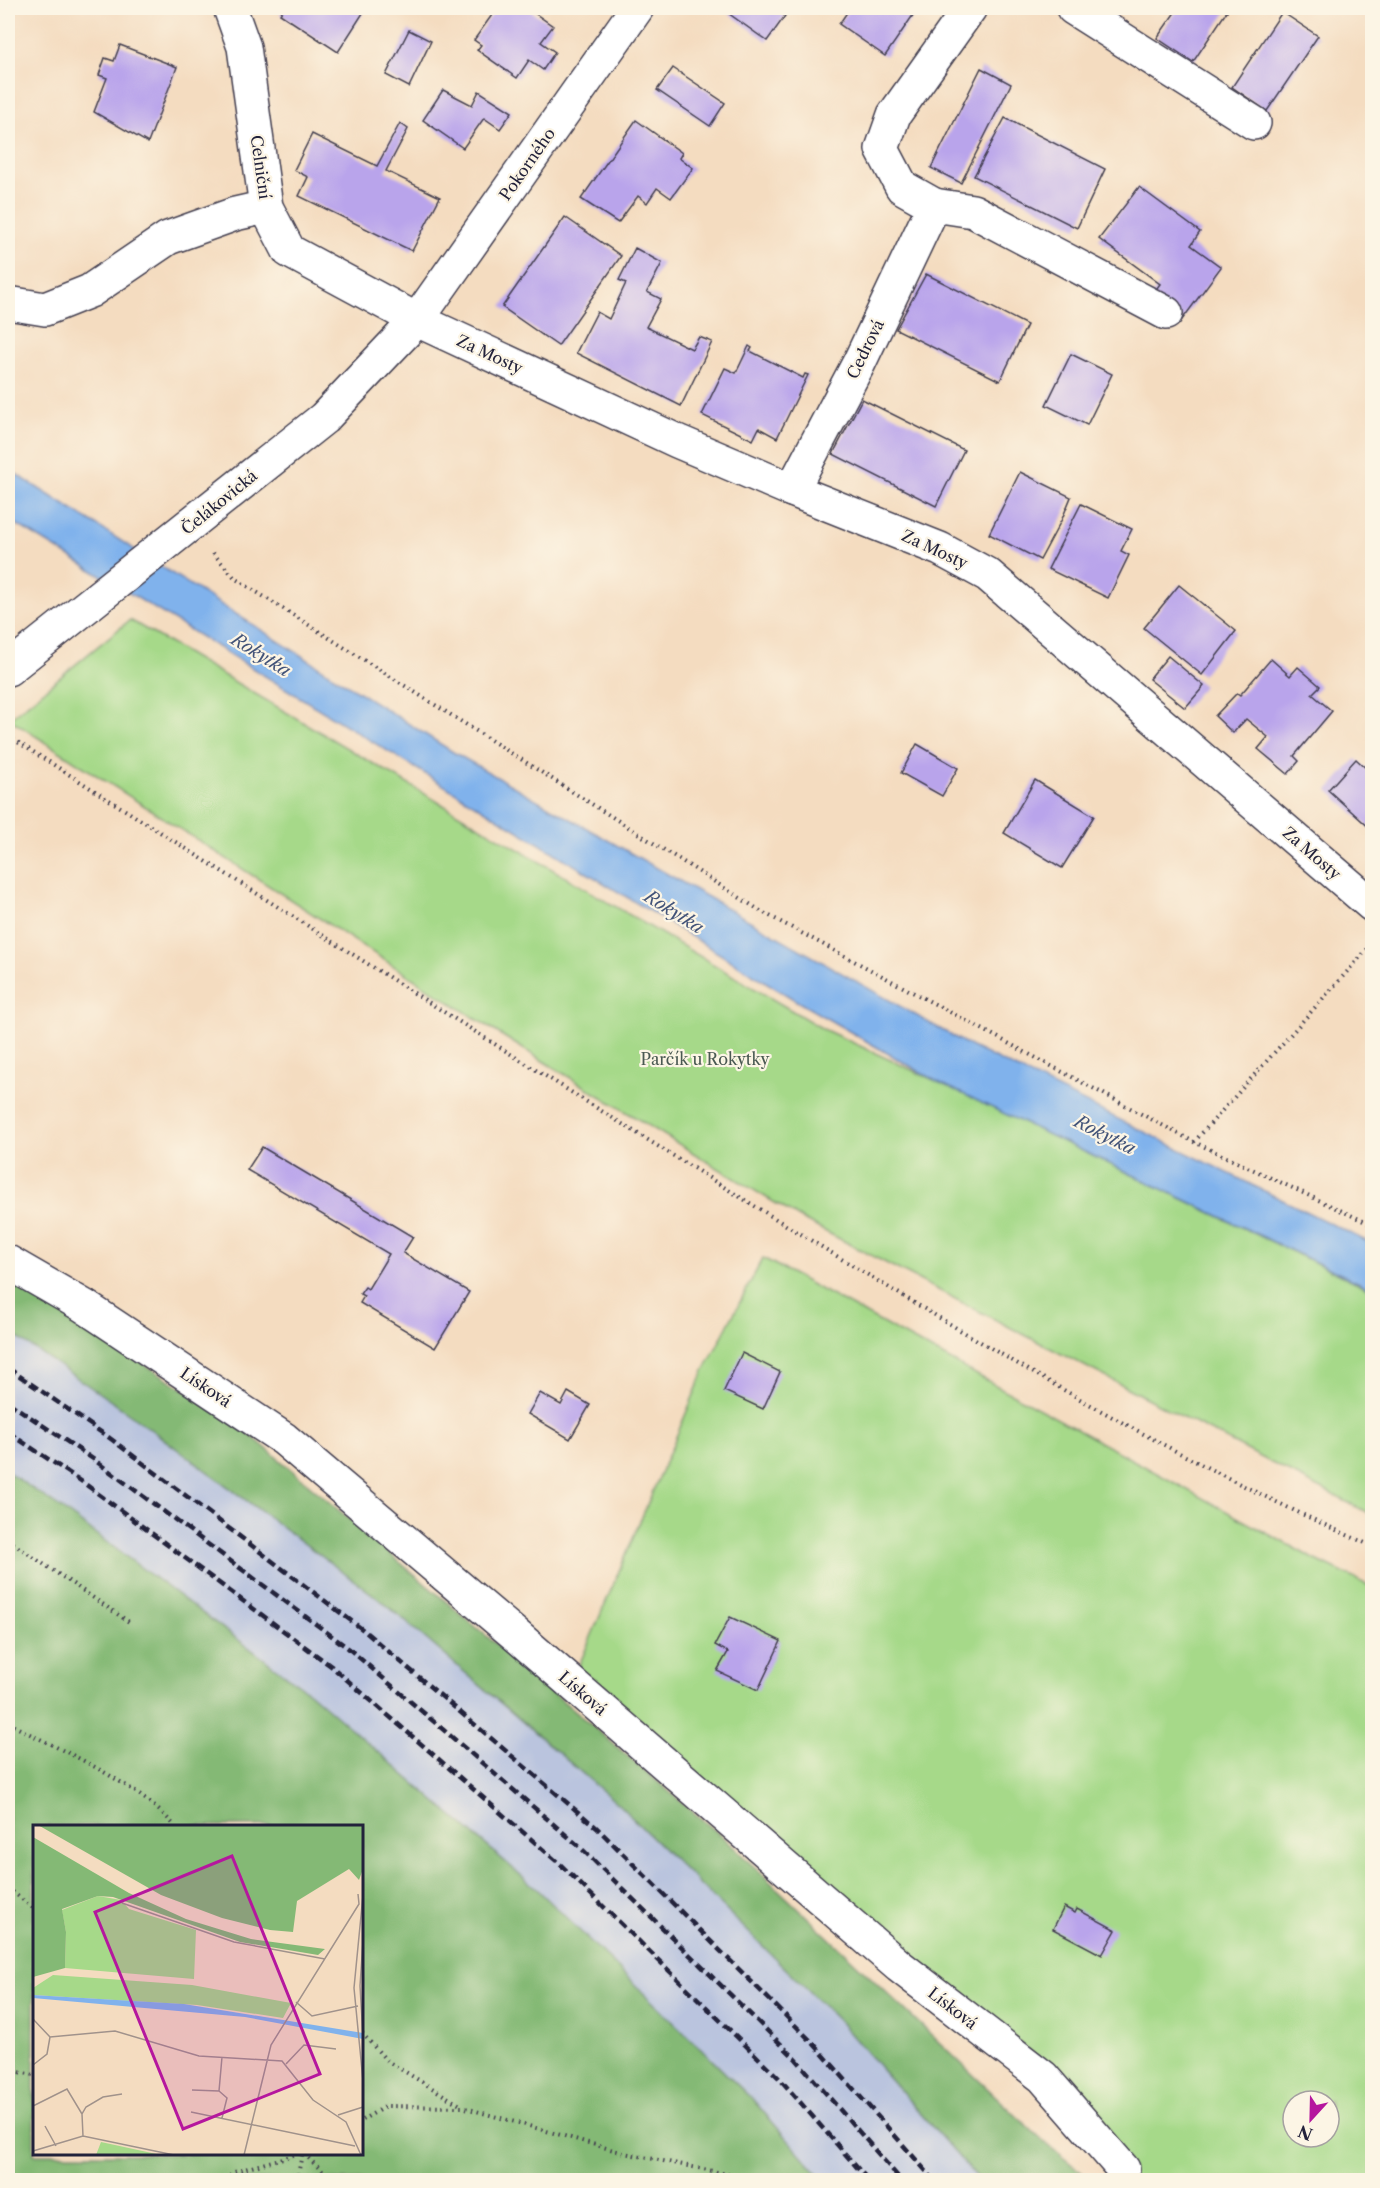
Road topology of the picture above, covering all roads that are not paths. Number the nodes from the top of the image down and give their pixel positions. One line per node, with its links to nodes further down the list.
1 (230, 8): 7 (street, Celniční)
2 (637, 8): 10 (street, Pokorného)
3 (970, 8): 6 (street)
4 (1073, 8): 5 (street)
5 (1254, 123)
6 (934, 205): 9 (street); 11 (street, Cedrová)
7 (266, 207): 8 (street); 10 (street, Celniční)
8 (8, 303)
9 (1166, 314)
10 (417, 320): 11 (street, Za Mosty); 12 (street, Čelákovická)
11 (792, 490): 13 (street, Za Mosty)
12 (8, 669)
13 (1372, 905)
14 (8, 1262): 15 (street, Lísková)
15 (1123, 2169)

